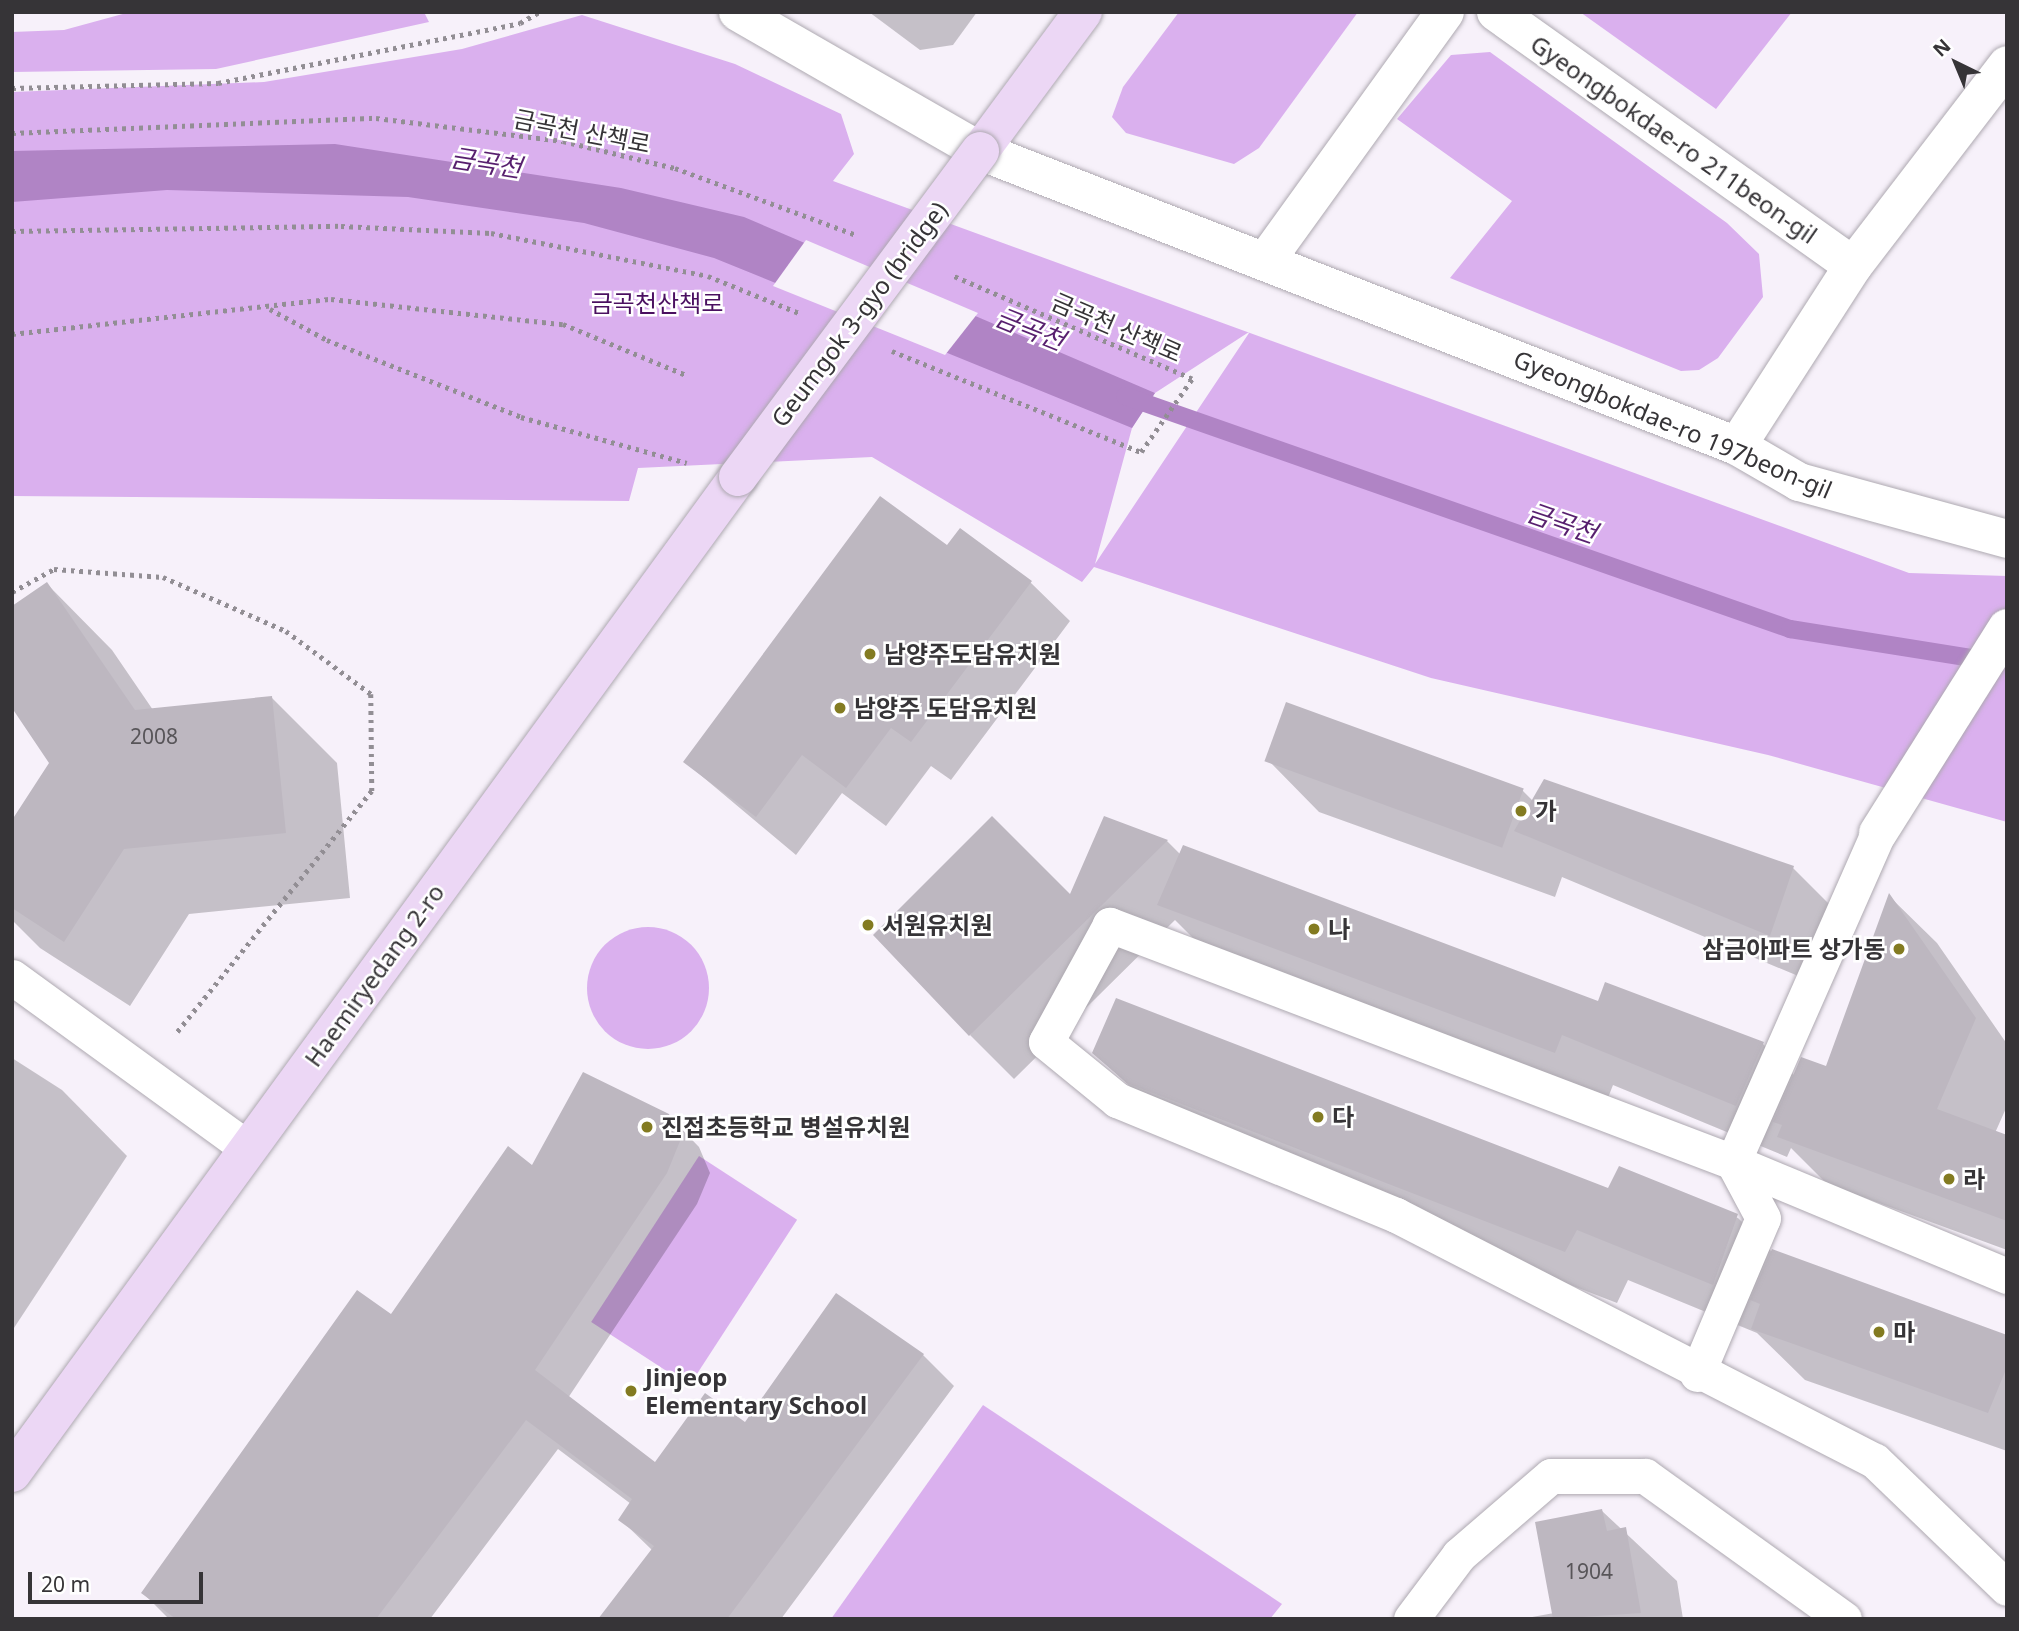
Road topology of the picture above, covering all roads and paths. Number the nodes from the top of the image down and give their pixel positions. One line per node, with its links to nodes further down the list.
1 (539, 12): 7 (path)
2 (738, 12): 9 (street, Gyeongbokdae-ro 197beon-gil)
3 (1083, 12): 9 (street)
4 (1445, 12): 12 (street)
5 (1496, 12): 13 (street, Gyeongbokdae-ro 211beon-gil)
6 (2007, 65): 13 (street)
7 (12, 88)
8 (12, 133): 11 (path, 금곡천 산책로)
9 (981, 151): 12 (street, Gyeongbokdae-ro 197beon-gil); 21 (street, Geumgok 3-gyo (bridge), bridge)
10 (12, 231): 16 (path)
11 (864, 238)
12 (1267, 259): 20 (street, Gyeongbokdae-ro 197beon-gil)
13 (1853, 266): 20 (street)
14 (940, 271): 18 (path, 금곡천 산책로)
15 (269, 309): 17 (path); 19 (path); 21 (path)
16 (810, 317)
17 (12, 334)
18 (886, 348)
19 (686, 375)
20 (1737, 446): 22 (street, Gyeongbokdae-ro 197beon-gil)
21 (738, 477): 28 (street, Haemiryedang 2-ro)
22 (2007, 540)
23 (12, 592): 27 (path)
24 (2007, 628): 25 (street)
25 (1878, 833): 29 (lane)
26 (12, 977): 27 (lane)
27 (144, 1073): 28 (lane)
28 (247, 1148): 32 (street, Haemiryedang 2-ro)
29 (1733, 1162): 30 (lane); 31 (lane); 31 (lane)
30 (2007, 1276)
31 (1697, 1374): 33 (lane)
32 (12, 1473)
33 (2007, 1588)
34 (1410, 1619): 35 (lane)
35 (1844, 1619)

